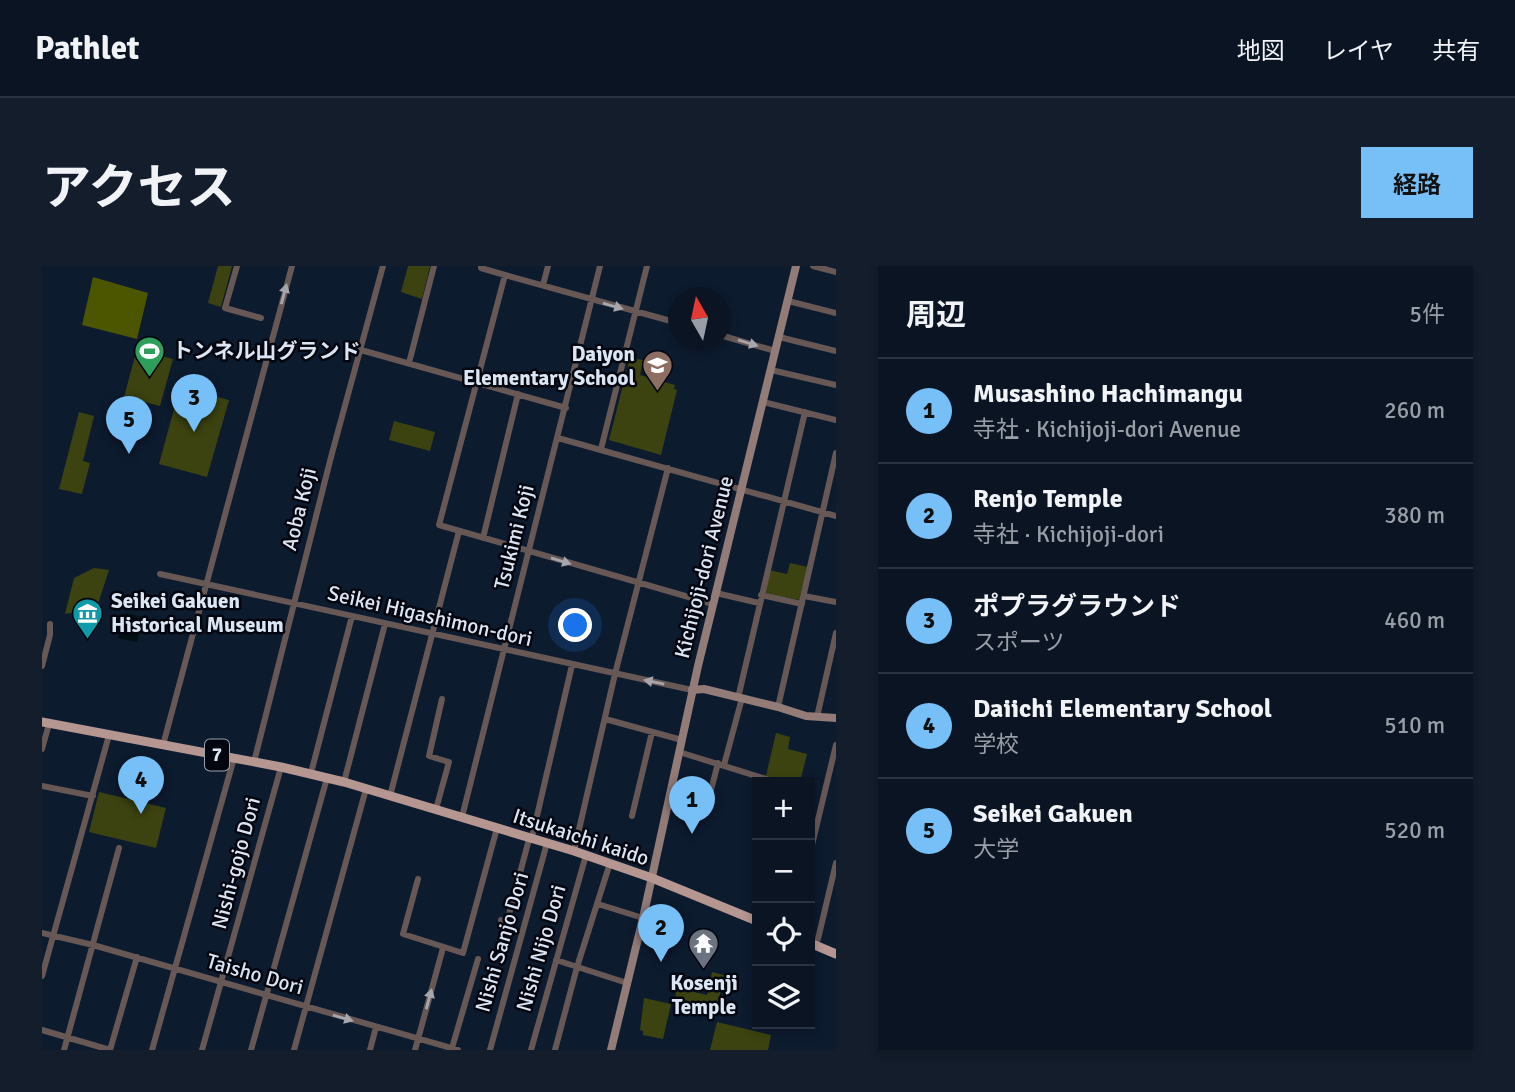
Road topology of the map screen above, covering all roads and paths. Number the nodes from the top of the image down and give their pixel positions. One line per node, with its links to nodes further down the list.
1 (237, 266): 18 (street)
2 (292, 266): 47 (street, one-way to 2)
3 (383, 266): 22 (street, Aoba Koji)
4 (434, 266): 25 (street)
5 (481, 266): 12 (street)
6 (548, 266): 13 (street)
7 (600, 266): 14 (street, Tsukimi Koji)
8 (647, 266): 16 (street)
9 (796, 266): 15 (main road, Kichijoji-dori Avenue)
10 (813, 266): 11 (street)
11 (836, 272)
12 (505, 275): 13 (street); 27 (street)
13 (543, 285): 14 (street)
14 (592, 299): 16 (street, one-way to 16); 31 (street, Tsukimi Koji)
15 (788, 301): 17 (street); 20 (main road, Kichijoji-dori Avenue)
16 (635, 312): 19 (street); 35 (street)
17 (836, 313)
18 (261, 318)
19 (668, 320)
20 (779, 337): 23 (main road, Kichijoji-dori Avenue); 24 (street)
21 (731, 338): 23 (street, one-way to 23)
22 (361, 350): 25 (street); 52 (street, Aoba Koji)
23 (775, 351): 26 (main road, Kichijoji-dori Avenue)
24 (836, 351)
25 (408, 363): 27 (street)
26 (771, 370): 28 (street); 30 (main road, Kichijoji-dori Avenue)
27 (478, 382): 29 (street); 42 (street)
28 (836, 385)
29 (518, 394): 31 (street); 43 (street)
30 (763, 402): 32 (street); 38 (main road, Kichijoji-dori Avenue)
31 (566, 408): 34 (street, Tsukimi Koji)
32 (805, 412): 33 (street); 39 (street)
33 (836, 420)
34 (558, 438): 35 (street); 44 (street, Tsukimi Koji)
35 (601, 449): 37 (street)
36 (836, 453): 40 (street)
37 (668, 468): 38 (street); 46 (street)
38 (741, 490): 39 (street); 48 (main road, Kichijoji-dori Avenue)
39 (783, 502): 40 (street); 49 (street)
40 (822, 512): 41 (street); 50 (street)
41 (836, 516)
42 (459, 531): 43 (street); 59 (street)
43 (483, 538): 44 (street)
44 (528, 551): 46 (street, one-way to 46); 60 (street, Tsukimi Koji)
45 (160, 574): 47 (street, Seikei Higashimon-dori)
46 (638, 583): 54 (street); 63 (street)
47 (206, 584): 52 (street, Seikei Higashimon-dori); 76 (street)
48 (716, 593): 53 (street); 54 (main road, Kichijoji-dori Avenue)
49 (761, 595): 50 (street); 53 (street)
50 (803, 600): 51 (street); 67 (street)
51 (836, 602)
52 (293, 603): 55 (street, Seikei Higashimon-dori); 80 (street, Aoba Koji)
53 (760, 603): 65 (street)
54 (713, 604): 64 (main road, Kichijoji-dori Avenue)
55 (352, 616): 57 (street, Seikei Higashimon-dori); 83 (street)
56 (50, 624): 62 (street)
57 (385, 624): 59 (street, Seikei Higashimon-dori); 86 (street)
58 (836, 633): 68 (street)
59 (433, 634): 60 (street, Seikei Higashimon-dori); 91 (street)
60 (505, 650): 61 (street, Seikei Higashimon-dori); 94 (street, Tsukimi Koji)
61 (572, 665): 63 (street, Seikei Higashimon-dori); 96 (street)
62 (42, 666)
63 (615, 674): 64 (street, Seikei Higashimon-dori, one-way to 63); 70 (street)
64 (692, 690): 65 (main road); 74 (main road, Kichijoji-dori Avenue)
65 (740, 698): 67 (main road); 81 (street)
66 (442, 699): 92 (street)
67 (778, 707): 68 (main road)
68 (817, 718): 69 (main road)
69 (836, 718)
70 (605, 719): 72 (street); 100 (street)
71 (46, 723): 73 (main road, 7); 77 (street)
72 (652, 732): 74 (street); 93 (street)
73 (109, 735): 76 (main road, 7); 90 (street)
74 (682, 740): 78 (main road, Kichijoji-dori Avenue)
75 (836, 744): 97 (street)
76 (163, 745): 79 (main road, 7)
77 (42, 749)
78 (679, 752): 81 (street); 104 (main road, Kichijoji-dori Avenue)
79 (234, 758): 80 (main road, 7); 121 (street)
80 (254, 762): 82 (main road, 7)
81 (721, 764): 84 (street); 89 (street)
82 (281, 767): 83 (main road, 7); 123 (street, Nishi-gojo Dori)
83 (311, 773): 85 (main road, 7)
84 (761, 777)
85 (327, 778): 86 (main road, 7); 125 (street)
86 (344, 782): 88 (main road, 7)
87 (42, 786): 90 (street)
88 (366, 789): 91 (main road, 7); 126 (street)
89 (710, 794)
90 (93, 796): 111 (street)
91 (390, 796): 92 (main road, Itsukaichi kaido / 7)
92 (436, 809): 94 (main road, Itsukaichi kaido / 7)
93 (632, 816)
94 (462, 817): 95 (main road, Itsukaichi kaido / 7)
95 (497, 828): 96 (main road, Itsukaichi kaido / 7); 115 (street)
96 (530, 838): 98 (main road, Itsukaichi kaido / 7); 109 (street)
97 (813, 840)
98 (547, 843): 100 (main road, Itsukaichi kaido / 7); 140 (street, Nishi Sanjo Dori)
99 (119, 848): 114 (street)
100 (575, 851): 101 (main road, Itsukaichi kaido / 7)
101 (586, 855): 102 (main road, Itsukaichi kaido / 7); 119 (street, Nishi Nijo Dori)
102 (610, 863): 104 (main road, Itsukaichi kaido / 7); 106 (street)
103 (836, 863): 112 (street)
104 (652, 878): 107 (main road, Kichijoji-dori Avenue); 108 (main road, Itsukaichi kaido / 7)
105 (418, 879): 115 (street)
106 (598, 904): 107 (street); 120 (street)
107 (643, 918): 124 (main road, Kichijoji-dori Avenue)
108 (752, 919)
109 (501, 920)
110 (42, 933): 111 (street, Taisho Dori)
111 (52, 935): 114 (street, Taisho Dori); 122 (street)
112 (815, 937)
113 (815, 942): 116 (main road)
114 (93, 945): 117 (street, Taisho Dori); 129 (street)
115 (443, 948): 130 (street, one-way to 115)
116 (836, 954)
117 (137, 957): 121 (street, Taisho Dori); 133 (street)
118 (478, 960): 131 (street)
119 (556, 961): 120 (street); 141 (street, Nishi Nijo Dori)
120 (577, 967): 124 (street); 142 (street)
121 (175, 968): 123 (street, Taisho Dori); 134 (street)
122 (42, 976)
123 (222, 982): 125 (street, Taisho Dori); 135 (street, Nishi-gojo Dori)
124 (627, 983): 143 (main road, Kichijoji-dori Avenue)
125 (267, 996): 126 (street, Taisho Dori); 136 (street)
126 (306, 1007): 127 (street, Taisho Dori, one-way to 127); 137 (street)
127 (376, 1027): 130 (street, Taisho Dori); 138 (street)
128 (42, 1030): 129 (street)
129 (67, 1038): 132 (street); 133 (street)
130 (418, 1039): 131 (street, Taisho Dori); 139 (street)
131 (455, 1049)
132 (64, 1050)
133 (108, 1050)
134 (152, 1050)
135 (202, 1050)
136 (251, 1050)
137 (294, 1050)
138 (370, 1050)
139 (415, 1050)
140 (490, 1050)
141 (531, 1050)
142 (555, 1050)
143 (611, 1050)

